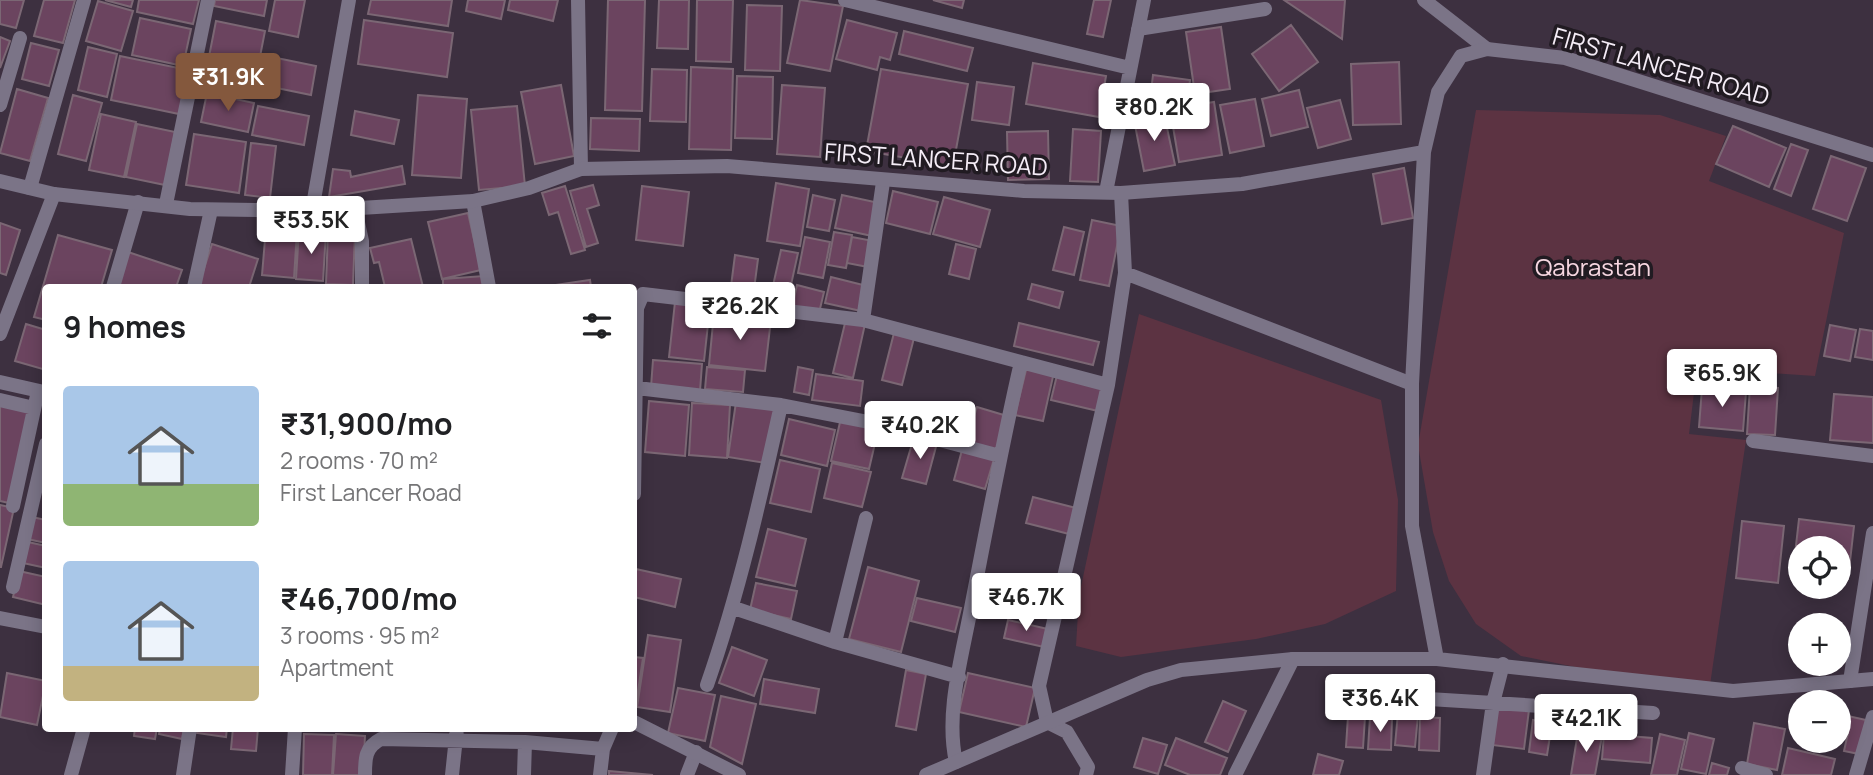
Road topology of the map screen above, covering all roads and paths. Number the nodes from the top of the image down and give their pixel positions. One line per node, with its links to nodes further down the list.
1 (84, 0): 20 (street)
2 (208, 0): 26 (street)
3 (349, 0): 29 (street)
4 (578, 0): 17 (street)
5 (845, 0): 13 (street)
6 (1144, 0): 10 (street)
7 (1424, 0): 8 (street)
8 (1441, 6): 12 (street)
9 (1265, 9): 10 (street)
10 (1138, 29): 13 (street)
11 (20, 38): 14 (street)
12 (1487, 49): 15 (street); 16 (street, FIRST LANCER ROAD)
13 (1130, 68): 21 (street)
14 (0, 105)
15 (1424, 152): 22 (street, FIRST LANCER ROAD); 40 (street)
16 (1873, 155)
17 (581, 169): 19 (street, FIRST LANCER ROAD); 24 (street, FIRST LANCER ROAD)
18 (0, 181): 20 (street, FIRST LANCER ROAD)
19 (883, 182): 21 (street, FIRST LANCER ROAD); 36 (street)
20 (30, 188): 23 (street, FIRST LANCER ROAD)
21 (1106, 192): 22 (street, FIRST LANCER ROAD)
22 (1121, 193): 30 (street)
23 (54, 194): 25 (street, FIRST LANCER ROAD); 37 (street)
24 (474, 201): 27 (street, FIRST LANCER ROAD); 34 (street)
25 (138, 202): 26 (street, FIRST LANCER ROAD); 31 (street)
26 (166, 204): 28 (street, FIRST LANCER ROAD)
27 (355, 209): 29 (street, FIRST LANCER ROAD); 33 (street)
28 (211, 210): 29 (street, FIRST LANCER ROAD); 32 (street)
29 (312, 211)
30 (1125, 273): 40 (street); 41 (street)
31 (114, 284)
32 (195, 284)
33 (362, 284)
34 (488, 284)
35 (637, 305): 36 (street)
36 (863, 320): 38 (street)
37 (0, 334)
38 (1021, 362): 41 (street); 48 (street)
39 (0, 382): 43 (street)
40 (1412, 384): 60 (street)
41 (1108, 385): 70 (street)
42 (637, 388): 45 (street)
43 (42, 392): 46 (street)
44 (0, 400): 46 (street)
45 (781, 405): 48 (street); 55 (street)
46 (34, 408): 51 (street)
47 (1753, 441): 49 (street)
48 (1000, 456): 62 (street)
49 (1873, 456)
50 (42, 461): 54 (street)
51 (13, 506)
52 (866, 518): 58 (street)
53 (1873, 533): 64 (street)
54 (13, 587)
55 (734, 608): 58 (street); 65 (street)
56 (0, 618): 57 (street)
57 (42, 626)
58 (835, 642): 62 (street)
59 (1293, 659): 60 (street); 70 (street); 93 (street)
60 (1437, 659): 61 (street)
61 (1503, 664): 64 (street); 67 (street)
62 (959, 677): 80 (street)
63 (1873, 679): 64 (street)
64 (1850, 681)
65 (706, 685)
66 (1364, 695): 67 (street)
67 (1493, 703): 68 (street); 94 (street)
68 (1653, 713)
69 (1873, 717): 96 (street)
70 (1047, 722): 80 (street); 92 (street)
71 (637, 723): 79 (street)
72 (84, 732): 82 (street)
73 (189, 732): 83 (street)
74 (295, 732): 84 (street)
75 (610, 732): 78 (street)
76 (456, 735): 77 (street); 85 (street); 86 (street)
77 (525, 742): 78 (street); 87 (street)
78 (603, 749): 88 (street)
79 (696, 752): 89 (street); 90 (street)
80 (956, 762): 91 (street)
81 (1742, 768): 95 (street)
82 (71, 775)
83 (183, 775)
84 (292, 775)
85 (365, 775)
86 (452, 775)
87 (524, 775)
88 (600, 775)
89 (687, 775)
90 (739, 775)
91 (927, 775)
92 (1086, 775)
93 (1235, 775)
94 (1483, 775)
95 (1766, 775)
96 (1856, 775)

